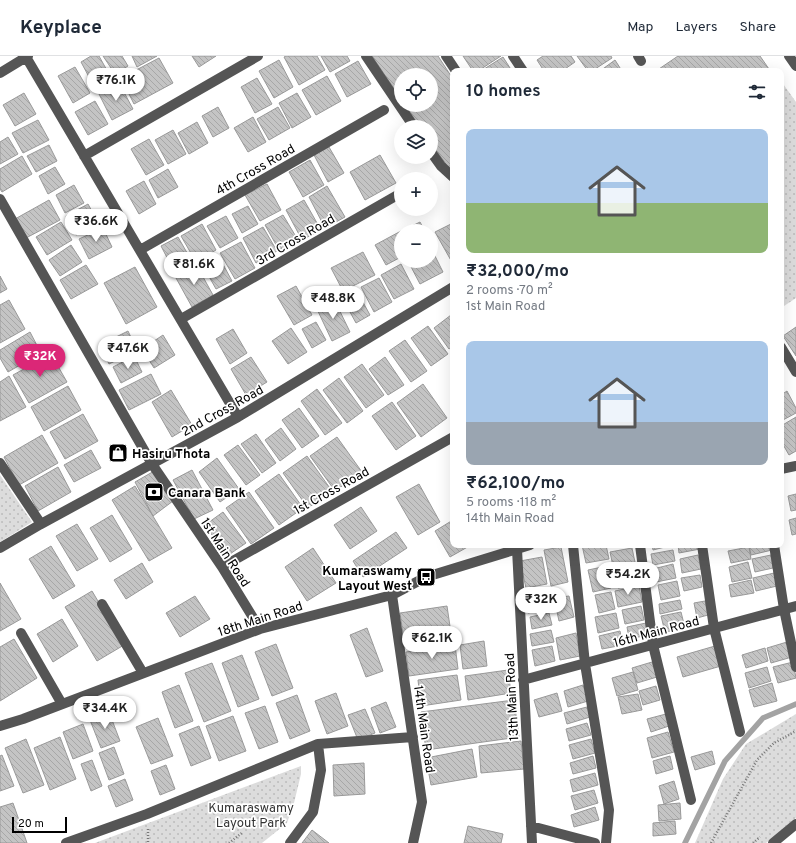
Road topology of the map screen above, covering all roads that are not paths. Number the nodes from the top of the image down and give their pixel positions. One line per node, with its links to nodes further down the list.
1 (258, 56): 13 (street)
2 (366, 56): 12 (street)
3 (446, 56): 8 (street)
4 (513, 56): 9 (street)
5 (789, 56): 7 (street)
6 (27, 57): 10 (street); 13 (street)
7 (796, 66)
8 (454, 68)
9 (521, 68)
10 (0, 73)
11 (384, 110): 18 (street, 4th Cross Road)
12 (409, 120)
13 (84, 156): 18 (street)
14 (438, 162): 15 (street)
15 (450, 174)
16 (394, 197): 20 (street, 3rd Cross Road)
17 (0, 199): 26 (street, 1st Main Road)
18 (140, 250): 20 (street)
19 (450, 289): 23 (street, 2nd Cross Road)
20 (181, 319): 23 (street)
21 (784, 351): 22 (street)
22 (796, 372)
23 (238, 417): 26 (street, 2nd Cross Road)
24 (450, 439): 37 (street, 1st Cross Road)
25 (0, 463): 29 (street)
26 (152, 464): 29 (street, 2nd Cross Road); 37 (street, 1st Main Road)
27 (796, 466): 28 (street)
28 (784, 468)
29 (41, 524): 30 (street, 2nd Cross Road)
30 (0, 548)
31 (520, 548): 36 (street, 18th Main Road)
32 (573, 548): 46 (street)
33 (640, 548): 45 (street)
34 (702, 548): 42 (street)
35 (774, 548): 41 (street)
36 (517, 549): 38 (street, 18th Main Road); 49 (street, 13th Main Road)
37 (222, 567): 43 (street, 1st Main Road)
38 (392, 594): 43 (street, 18th Main Road); 53 (street, 14th Main Road)
39 (102, 604): 48 (street)
40 (796, 606): 41 (street, 16th Main Road)
41 (784, 609): 42 (street, 16th Main Road); 47 (street)
42 (714, 628): 45 (street, 16th Main Road); 52 (street)
43 (260, 629): 48 (street, 18th Main Road)
44 (21, 633): 50 (street)
45 (653, 645): 46 (street, 16th Main Road); 55 (street)
46 (585, 664): 49 (street, 16th Main Road); 63 (street)
47 (796, 667)
48 (143, 673): 50 (street, 18th Main Road)
49 (523, 680): 57 (street, 13th Main Road)
50 (62, 704): 51 (street, 18th Main Road)
51 (0, 726)
52 (740, 732)
53 (413, 737): 54 (street); 60 (street, 14th Main Road)
54 (318, 744): 58 (street); 59 (street)
55 (691, 800)
56 (796, 824): 64 (street)
57 (531, 826): 61 (street, 13th Main Road); 62 (street)
58 (66, 843)
59 (290, 843)
60 (413, 843)
61 (532, 843)
62 (595, 843)
63 (606, 843)
64 (773, 843)

